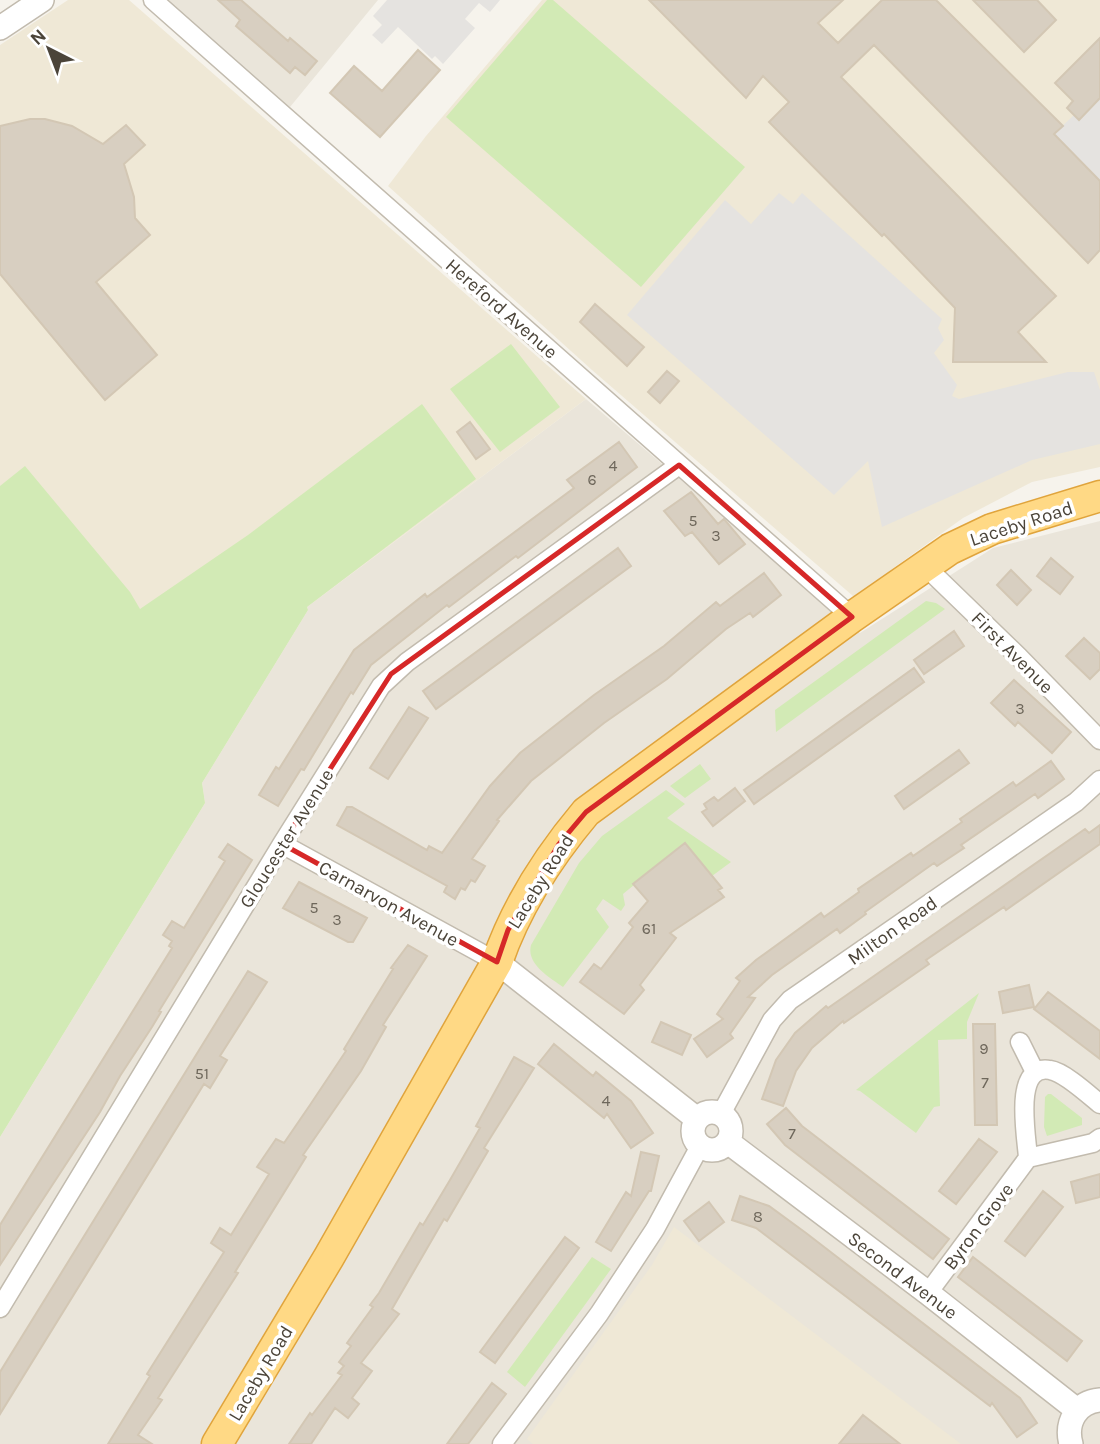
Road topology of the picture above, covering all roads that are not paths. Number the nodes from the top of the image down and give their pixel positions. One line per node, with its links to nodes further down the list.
1 (42, 0): 3 (street)
2 (152, 0): 4 (street, Hereford Avenue)
3 (0, 28)
4 (679, 464): 7 (street, Hereford Avenue); 10 (street, Gloucester Avenue)
5 (1100, 496): 6 (highway, Laceby Road)
6 (925, 566): 7 (highway, Laceby Road); 8 (street, First Avenue)
7 (852, 617): 11 (highway, Laceby Road)
8 (1100, 740)
9 (1100, 780): 15 (street, Milton Road)
10 (282, 844): 11 (street, Carnarvon Avenue); 22 (street, Gloucester Avenue)
11 (497, 962): 16 (street); 25 (highway, Laceby Road)
12 (1020, 1042): 13 (street)
13 (1035, 1072): 14 (street); 20 (street)
14 (1100, 1104)
15 (721, 1114): 16 (street); 18 (street)
16 (697, 1119): 19 (street)
17 (1100, 1138): 20 (street)
18 (728, 1142): 19 (street); 21 (street, Second Avenue)
19 (700, 1146): 26 (street)
20 (1028, 1158): 21 (street, Byron Grove)
21 (928, 1293): 24 (street, Second Avenue)
22 (0, 1308)
23 (1100, 1399): 24 (street)
24 (1077, 1410): 27 (street)
25 (217, 1444)
26 (502, 1444)
27 (1071, 1444)

